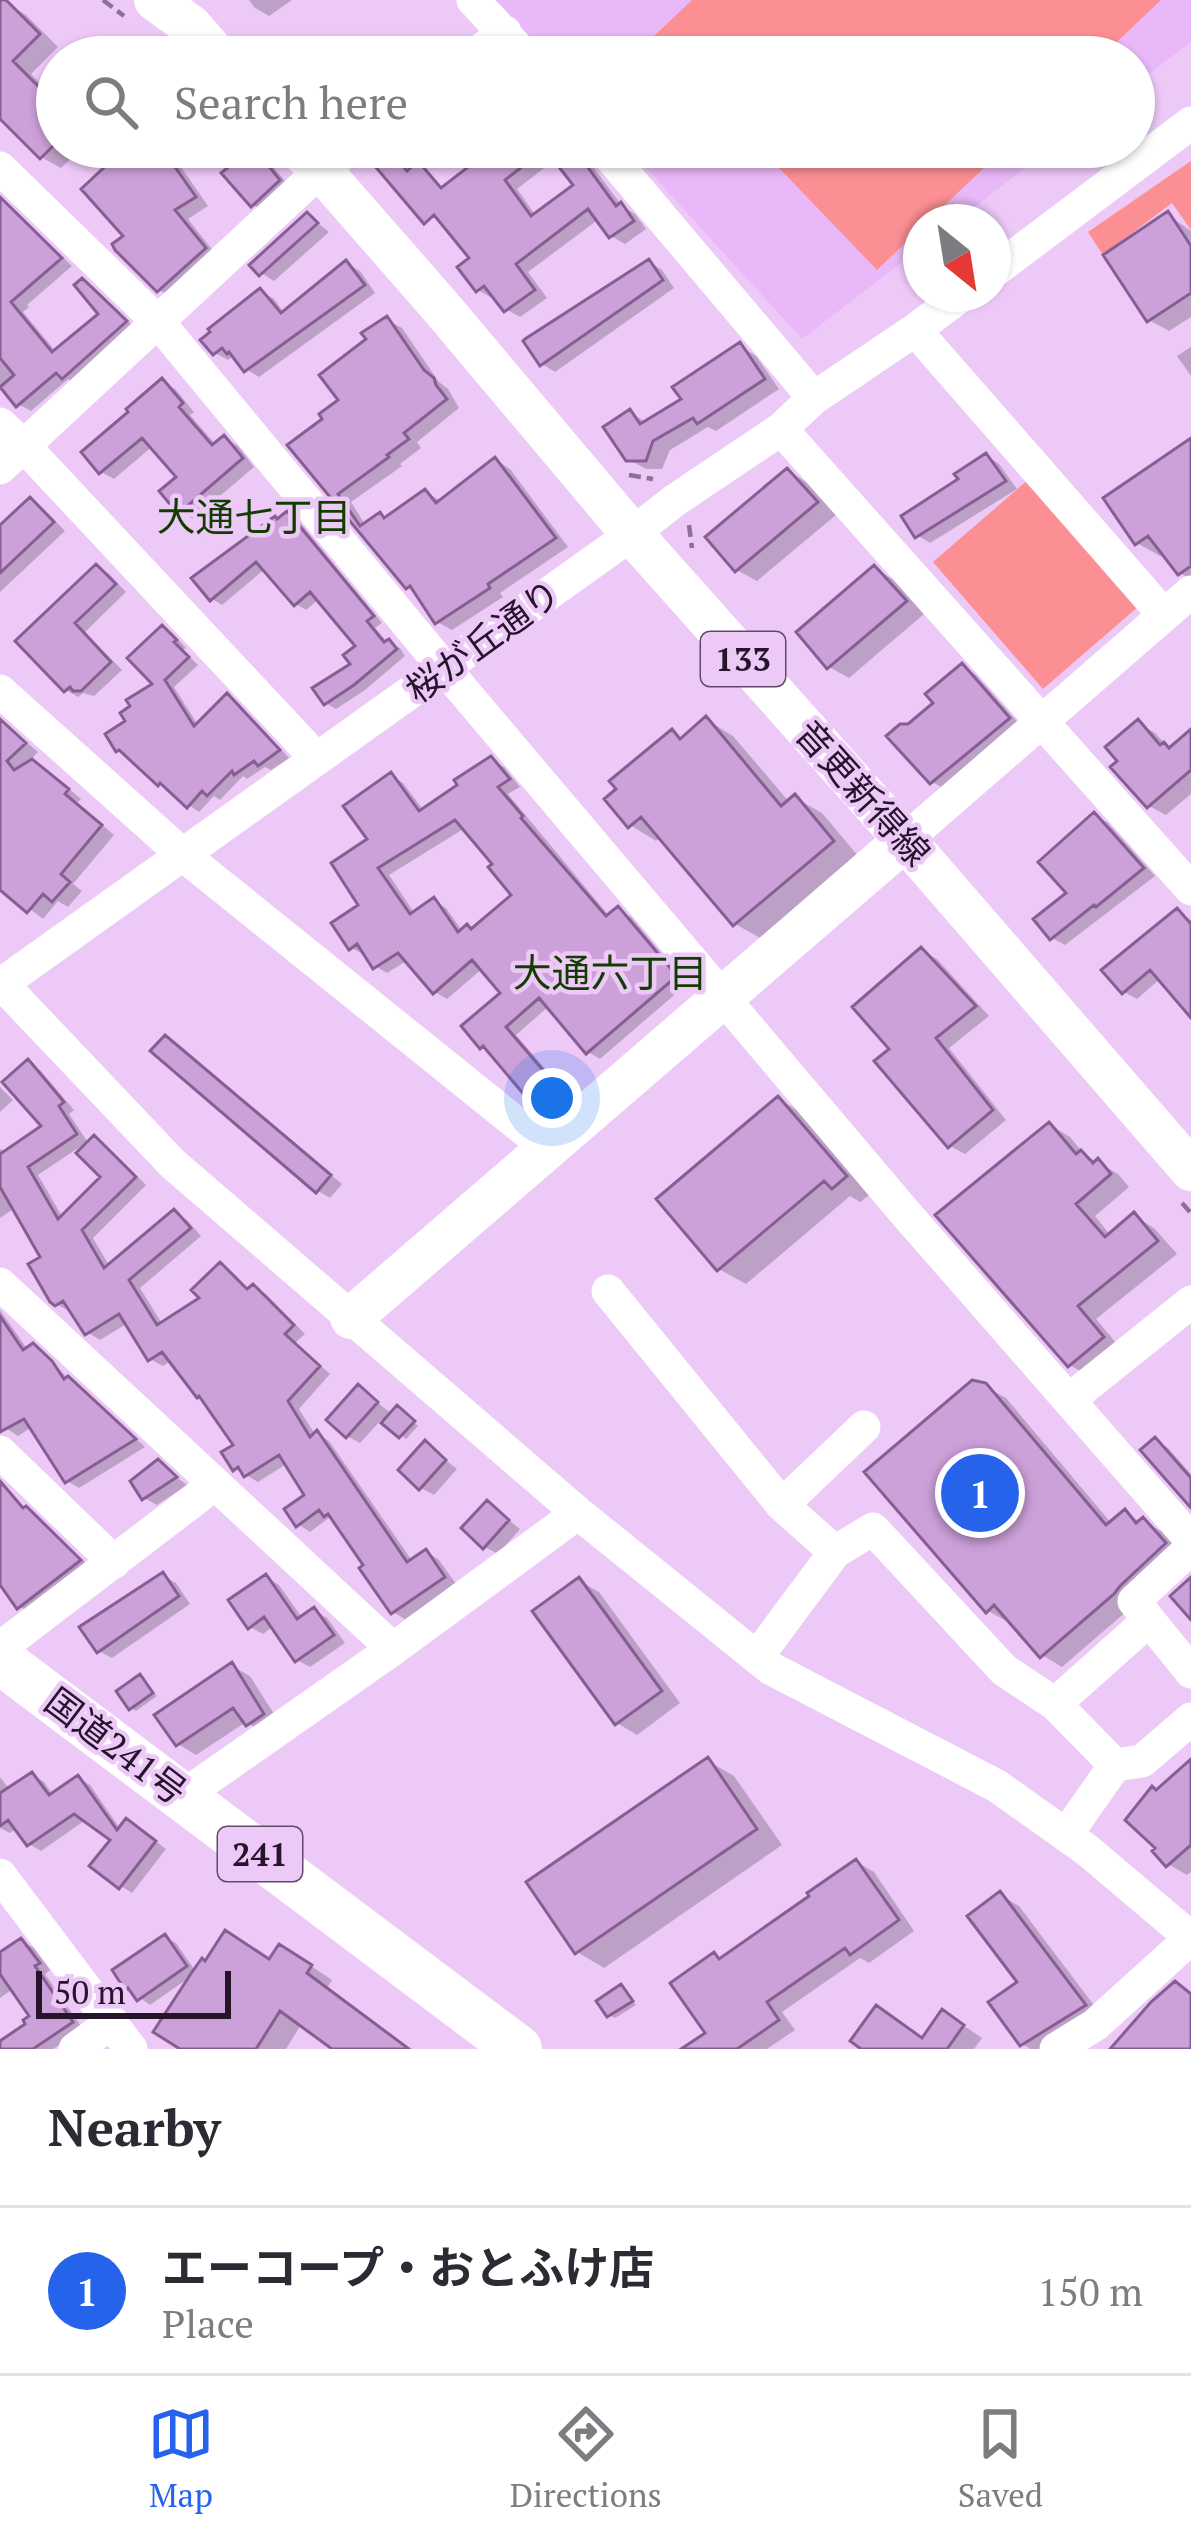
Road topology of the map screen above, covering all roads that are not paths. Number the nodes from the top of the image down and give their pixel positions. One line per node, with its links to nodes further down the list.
1 (155, 0): 3 (main road)
2 (473, 0): 4 (street)
3 (200, 36)
4 (507, 36)
5 (1191, 123): 6 (street)
6 (1155, 150)
7 (0, 168): 14 (street)
8 (310, 168): 14 (street)
9 (334, 168): 19 (main road, 音更新得線 / 133)
10 (620, 168): 16 (street)
11 (1131, 168): 12 (street)
12 (1011, 258)
13 (939, 312): 15 (street, 桜が丘通り)
14 (159, 323): 18 (street); 22 (street)
15 (915, 330): 16 (street, 桜が丘通り); 21 (street)
16 (814, 398): 17 (street, 桜が丘通り)
17 (781, 429): 19 (street, 桜が丘通り); 24 (street)
18 (8, 446): 25 (street)
19 (632, 534): 22 (street, 桜が丘通り); 26 (main road, 音更新得線 / 133)
20 (1191, 592): 21 (street)
21 (1164, 615): 24 (street)
22 (444, 668): 25 (street, 桜が丘通り); 30 (street)
23 (0, 691): 27 (street)
24 (1043, 720): 26 (street); 28 (street)
25 (317, 759): 27 (street, 桜が丘通り)
26 (904, 840): 30 (main road); 32 (main road, 音更新得線 / 133)
27 (183, 854): 29 (street, 桜が丘通り); 31 (street)
28 (1191, 889)
29 (1, 984): 36 (street)
30 (722, 996): 31 (main road); 37 (street)
31 (546, 1147): 36 (main road)
32 (1191, 1170)
33 (0, 1284): 40 (street)
34 (608, 1291): 41 (street)
35 (1191, 1302): 37 (street)
36 (351, 1318): 42 (street)
37 (1070, 1400): 43 (street)
38 (864, 1427): 41 (street)
39 (0, 1452): 45 (street)
40 (215, 1484): 45 (street); 48 (street)
41 (782, 1505): 44 (street)
42 (578, 1513): 48 (street); 49 (street)
43 (1191, 1544): 46 (street)
44 (835, 1552): 49 (street); 52 (street)
45 (114, 1562): 47 (street)
46 (1149, 1620): 51 (street); 52 (street)
47 (0, 1648)
48 (393, 1649): 55 (street)
49 (757, 1658): 56 (street)
50 (0, 1660): 55 (highway, 国道241号 / 241)
51 (1191, 1672)
52 (1055, 1704): 54 (street)
53 (1191, 1719): 54 (street)
54 (1115, 1765): 56 (street)
55 (183, 1796): 60 (highway, 国道241号 / 241)
56 (1066, 1835): 58 (street)
57 (5, 1892): 59 (street)
58 (1191, 1938): 62 (street)
59 (122, 2036): 61 (street)
60 (492, 2041)
61 (74, 2049)
62 (1056, 2049)

